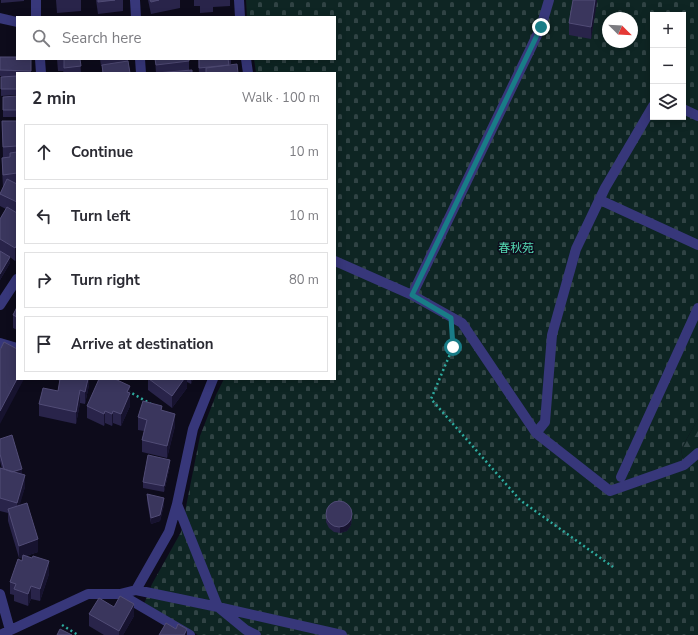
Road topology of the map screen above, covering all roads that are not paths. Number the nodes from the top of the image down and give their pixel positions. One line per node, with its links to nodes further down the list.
1 (36, 0): 5 (street)
2 (135, 0): 6 (street)
3 (239, 0): 7 (street)
4 (549, 0): 23 (street)
5 (36, 16)
6 (136, 16)
7 (240, 16)
8 (0, 18): 9 (street)
9 (16, 22)
10 (40, 60): 13 (street)
11 (140, 60): 14 (street)
12 (246, 60): 15 (street)
13 (41, 72)
14 (141, 72)
15 (248, 72)
16 (686, 110): 18 (street)
17 (650, 111): 19 (street)
18 (698, 116)
19 (600, 200): 20 (street); 29 (street)
20 (698, 246)
21 (336, 261): 23 (street)
22 (16, 281): 24 (street)
23 (412, 295): 29 (street)
24 (0, 305)
25 (698, 308): 31 (street)
26 (0, 343): 27 (street)
27 (16, 348)
28 (213, 380): 32 (street)
29 (536, 433): 30 (street)
30 (698, 453)
31 (621, 477)
32 (177, 504): 33 (street); 36 (street)
33 (136, 590): 35 (street); 36 (street)
34 (0, 594): 37 (street)
35 (120, 594): 37 (street); 39 (street)
36 (218, 606): 40 (street); 41 (street)
37 (10, 630): 38 (street)
38 (0, 635)
39 (190, 635)
40 (256, 635)
41 (342, 635)

